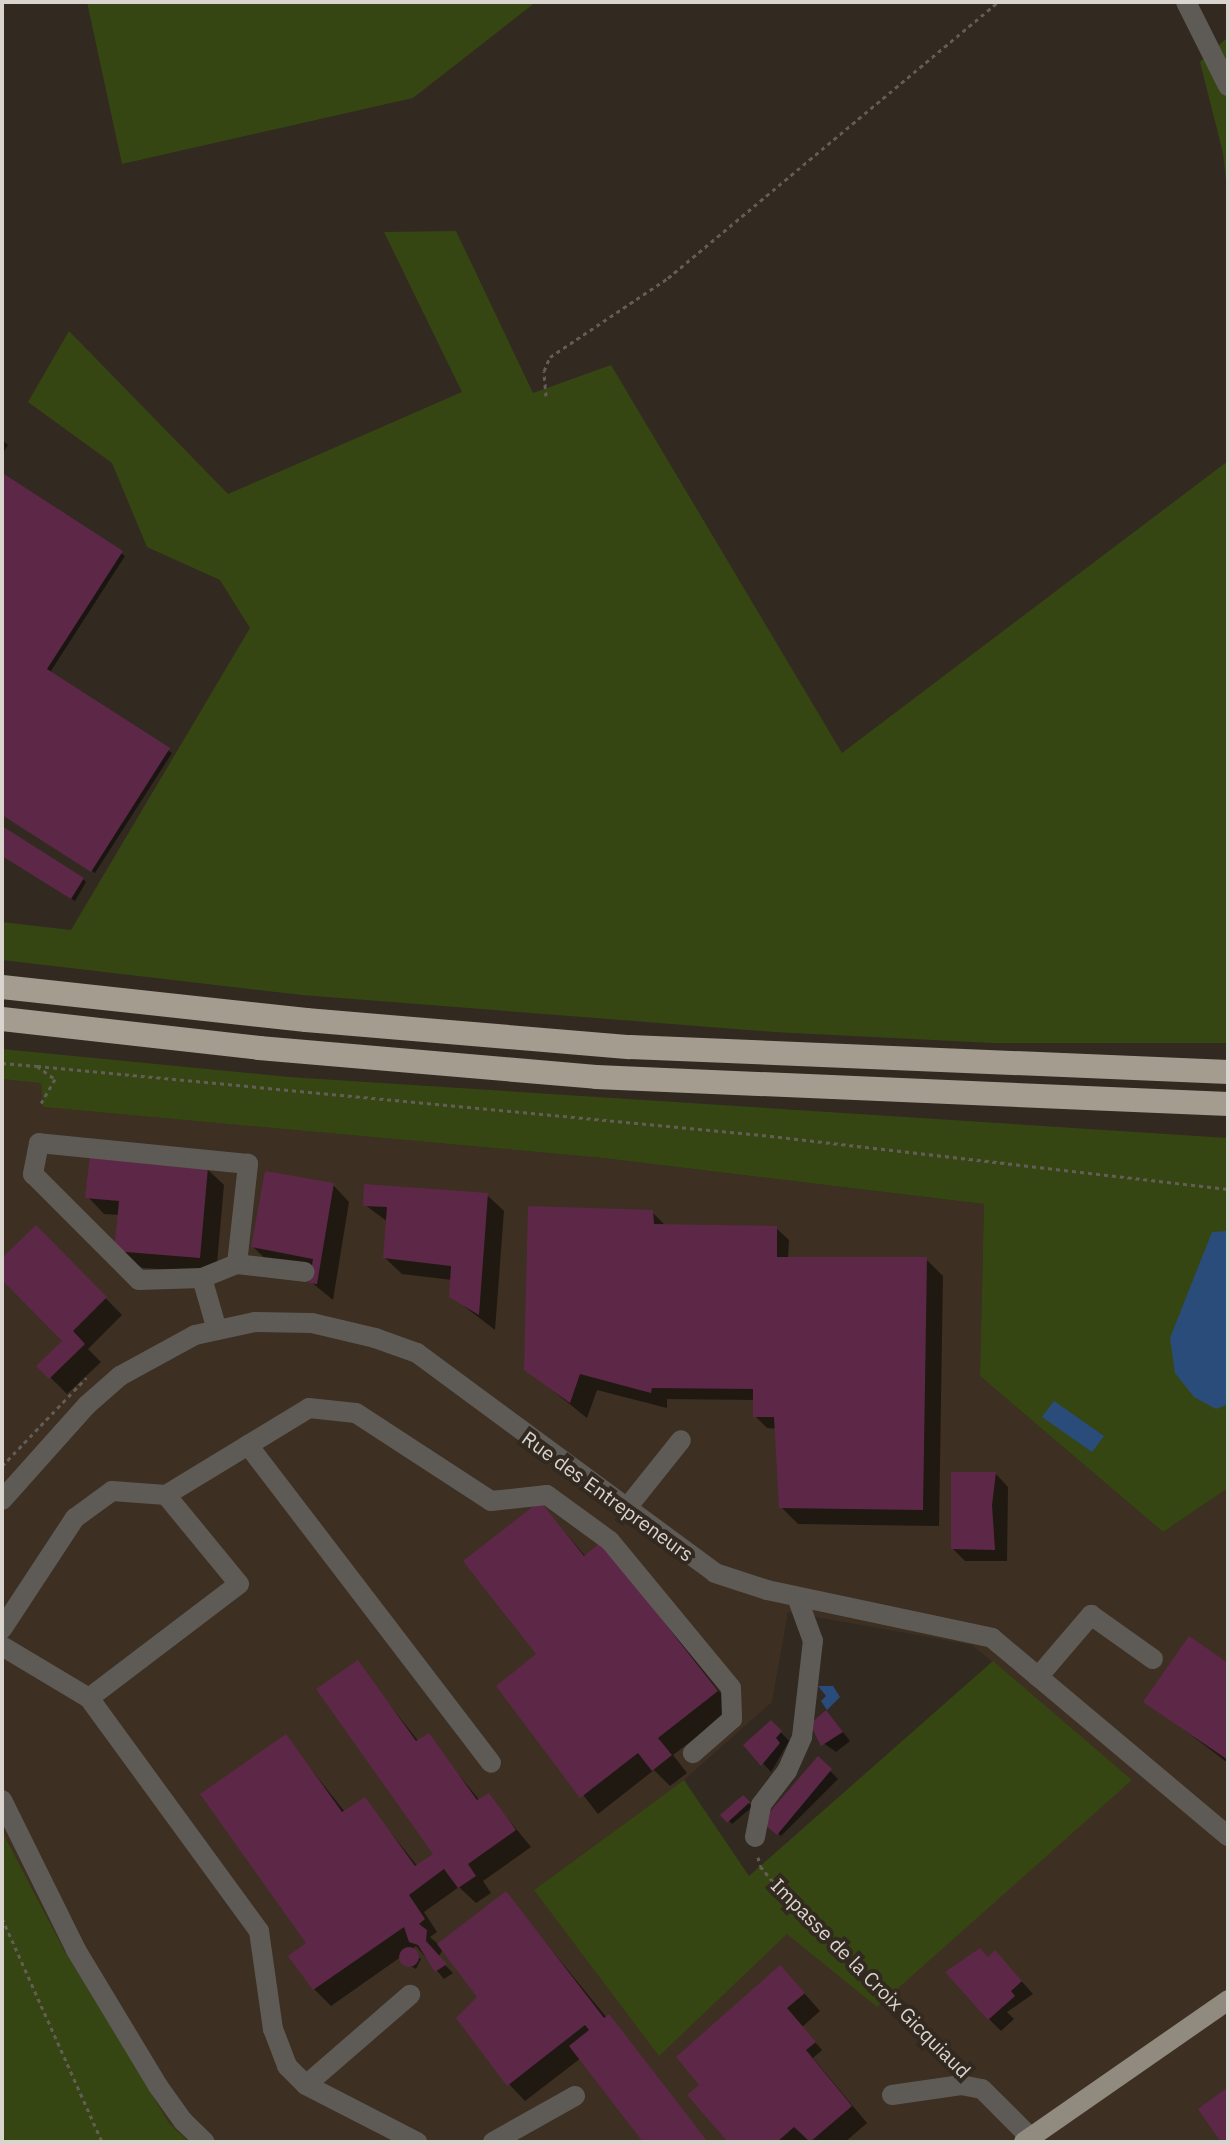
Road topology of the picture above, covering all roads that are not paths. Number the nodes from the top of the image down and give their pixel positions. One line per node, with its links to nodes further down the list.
1 (1186, 2): 2 (street)
2 (1228, 86)
3 (2, 987): 5 (highway)
4 (2, 1019): 6 (highway)
5 (1228, 1072)
6 (1228, 1104)
7 (237, 1264): 8 (street); 9 (street); 9 (street)
8 (305, 1272)
9 (202, 1278): 10 (street)
10 (217, 1330): 14 (street, Rue des Entrepreneurs); 15 (street, Rue des Entrepreneurs)
11 (681, 1440): 15 (street)
12 (248, 1445): 13 (street); 22 (street); 23 (street)
13 (166, 1495): 17 (street); 21 (street)
14 (2, 1500)
15 (626, 1509): 16 (street, Rue des Entrepreneurs)
16 (797, 1597): 20 (street, Rue des Entrepreneurs); 26 (street)
17 (2, 1629)
18 (2, 1646): 21 (street)
19 (1153, 1659): 20 (street)
20 (1038, 1677): 25 (street, Rue des Entrepreneurs)
21 (89, 1698): 29 (street)
22 (693, 1753)
23 (491, 1763)
24 (2, 1800): 33 (street)
25 (1228, 1836)
26 (755, 1837)
27 (410, 1995): 29 (street)
28 (1228, 2000): 32 (main road)
29 (306, 2085): 34 (street)
30 (892, 2095): 32 (street)
31 (575, 2096): 35 (street)
32 (1027, 2140)
33 (205, 2142)
34 (417, 2142)
35 (493, 2142)

